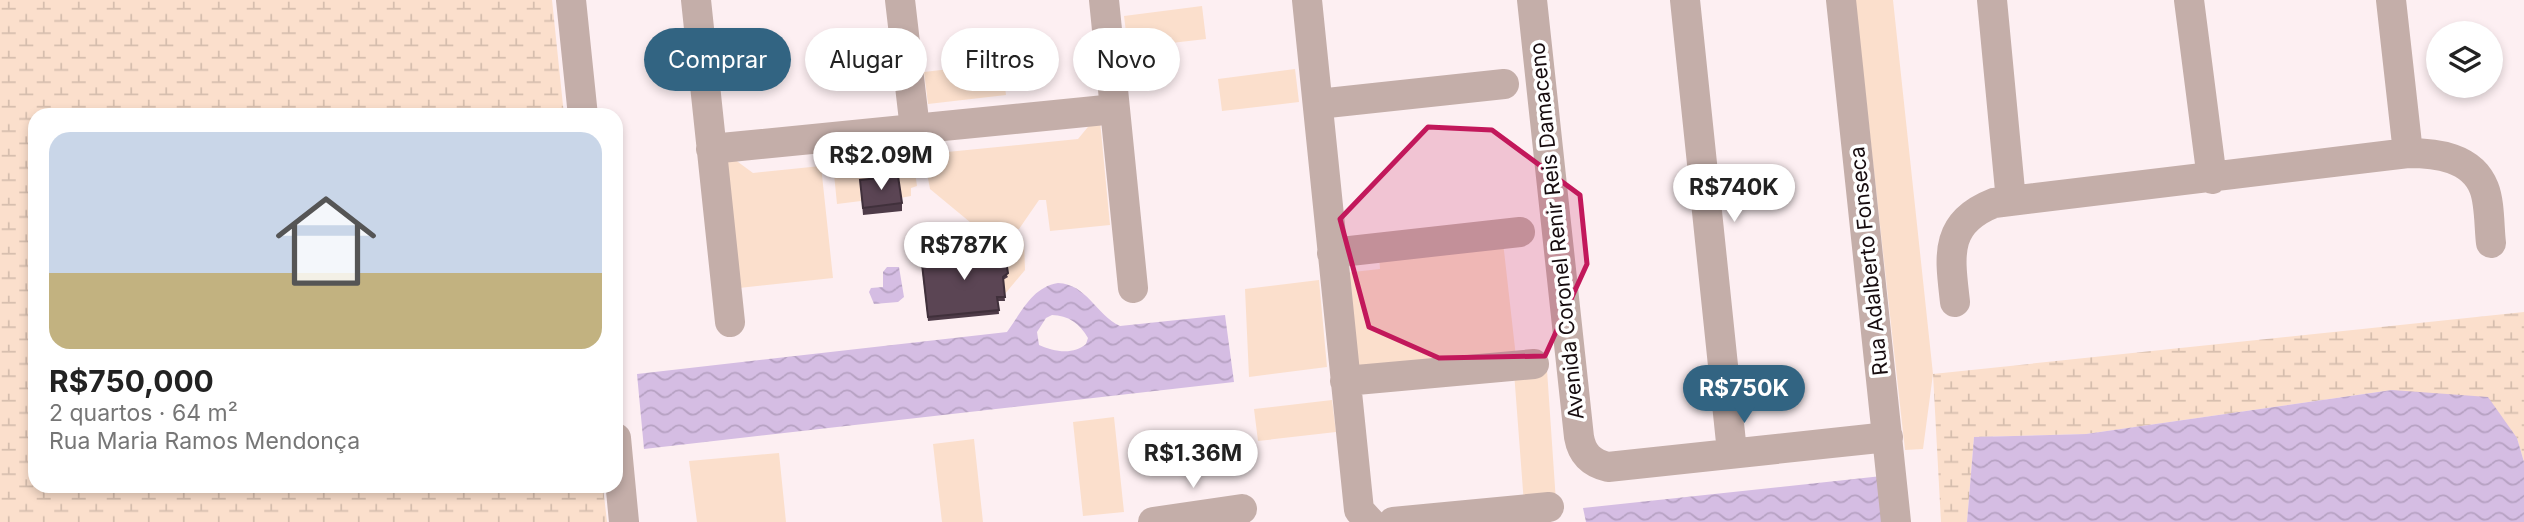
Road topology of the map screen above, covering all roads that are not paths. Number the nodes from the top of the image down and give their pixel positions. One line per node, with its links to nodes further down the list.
1 (571, 0): 14 (street)
2 (695, 0): 17 (street)
3 (900, 0): 16 (street)
4 (1104, 0): 15 (street)
5 (1307, 0): 13 (street)
6 (1532, 0): 30 (street, Avenida Coronel Renir Reis Damaceno)
7 (1685, 0): 30 (street)
8 (1841, 0): 29 (street, Rua Adalberto Fonseca)
9 (1992, 0): 20 (street)
10 (2189, 0): 19 (street)
11 (2391, 0): 18 (street)
12 (1504, 85): 13 (street)
13 (1318, 104): 23 (street)
14 (582, 108)
15 (1115, 109): 16 (street); 24 (street)
16 (915, 129): 17 (street)
17 (711, 149): 26 (street)
18 (2408, 153): 19 (street); 22 (street)
19 (2211, 179): 20 (street)
20 (2011, 201): 25 (street)
21 (1520, 232): 23 (street)
22 (2491, 243)
23 (1332, 253): 28 (street)
24 (1133, 288)
25 (1955, 302)
26 (730, 322)
27 (1534, 364): 28 (street)
28 (1345, 381): 34 (street)
29 (1888, 437): 30 (street); 38 (street, Rua Adalberto Fonseca)
30 (1732, 452)
31 (621, 493): 35 (street)
32 (1549, 507): 37 (street)
33 (1242, 509): 36 (street)
34 (1366, 521)
35 (624, 522)
36 (1153, 522)
37 (1393, 522)
38 (1896, 522)

